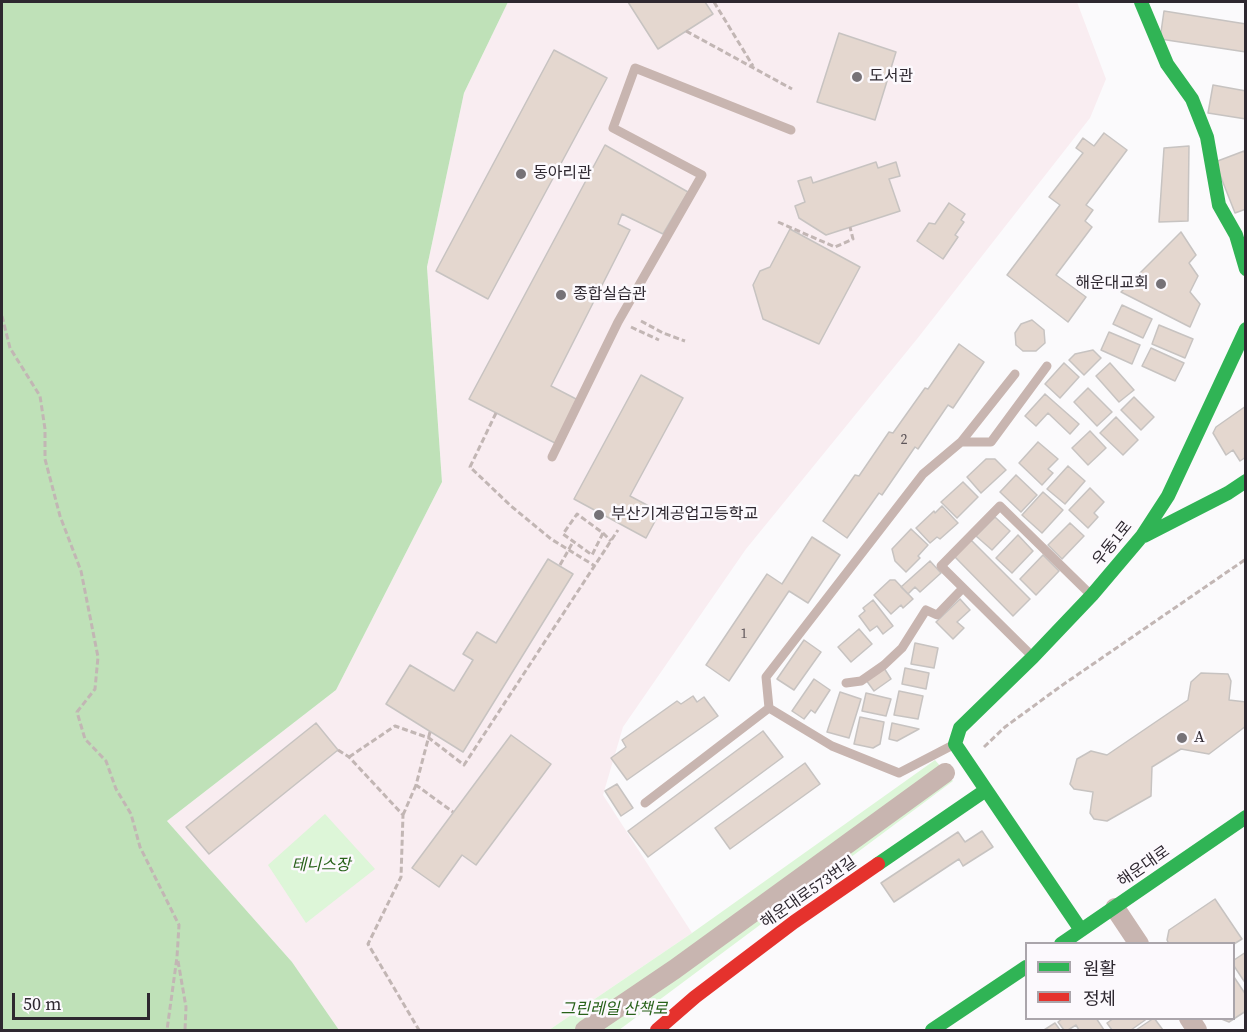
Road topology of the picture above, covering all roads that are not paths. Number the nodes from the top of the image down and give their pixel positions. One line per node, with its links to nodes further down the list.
1 (1141, 2): 3 (street)
2 (791, 130): 8 (lane)
3 (1245, 269)
4 (1245, 329): 10 (street, 우동1로)
5 (1047, 366): 7 (lane)
6 (1015, 374): 7 (lane)
7 (961, 442): 15 (lane)
8 (552, 457)
9 (1245, 481): 10 (street)
10 (1143, 536): 12 (street, 우동1로)
11 (963, 588): 12 (lane); 13 (lane); 14 (lane)
12 (1092, 595): 13 (street, 우동1로)
13 (1033, 657): 16 (street, 우동1로)
14 (846, 682)
15 (769, 708): 16 (lane); 19 (lane)
16 (955, 744): 18 (street)
17 (945, 773): 26 (street)
18 (986, 790): 22 (street); 27 (street, 해운대로573번길)
19 (645, 804)
20 (1245, 817): 21 (street, 해운대로)
21 (1115, 908): 22 (street, 해운대로); 24 (street)
22 (1081, 930): 23 (street, 해운대로)
23 (1064, 942)
24 (1138, 942)
25 (1025, 968): 28 (street)
26 (585, 1030)
27 (657, 1030)
28 (932, 1030)

